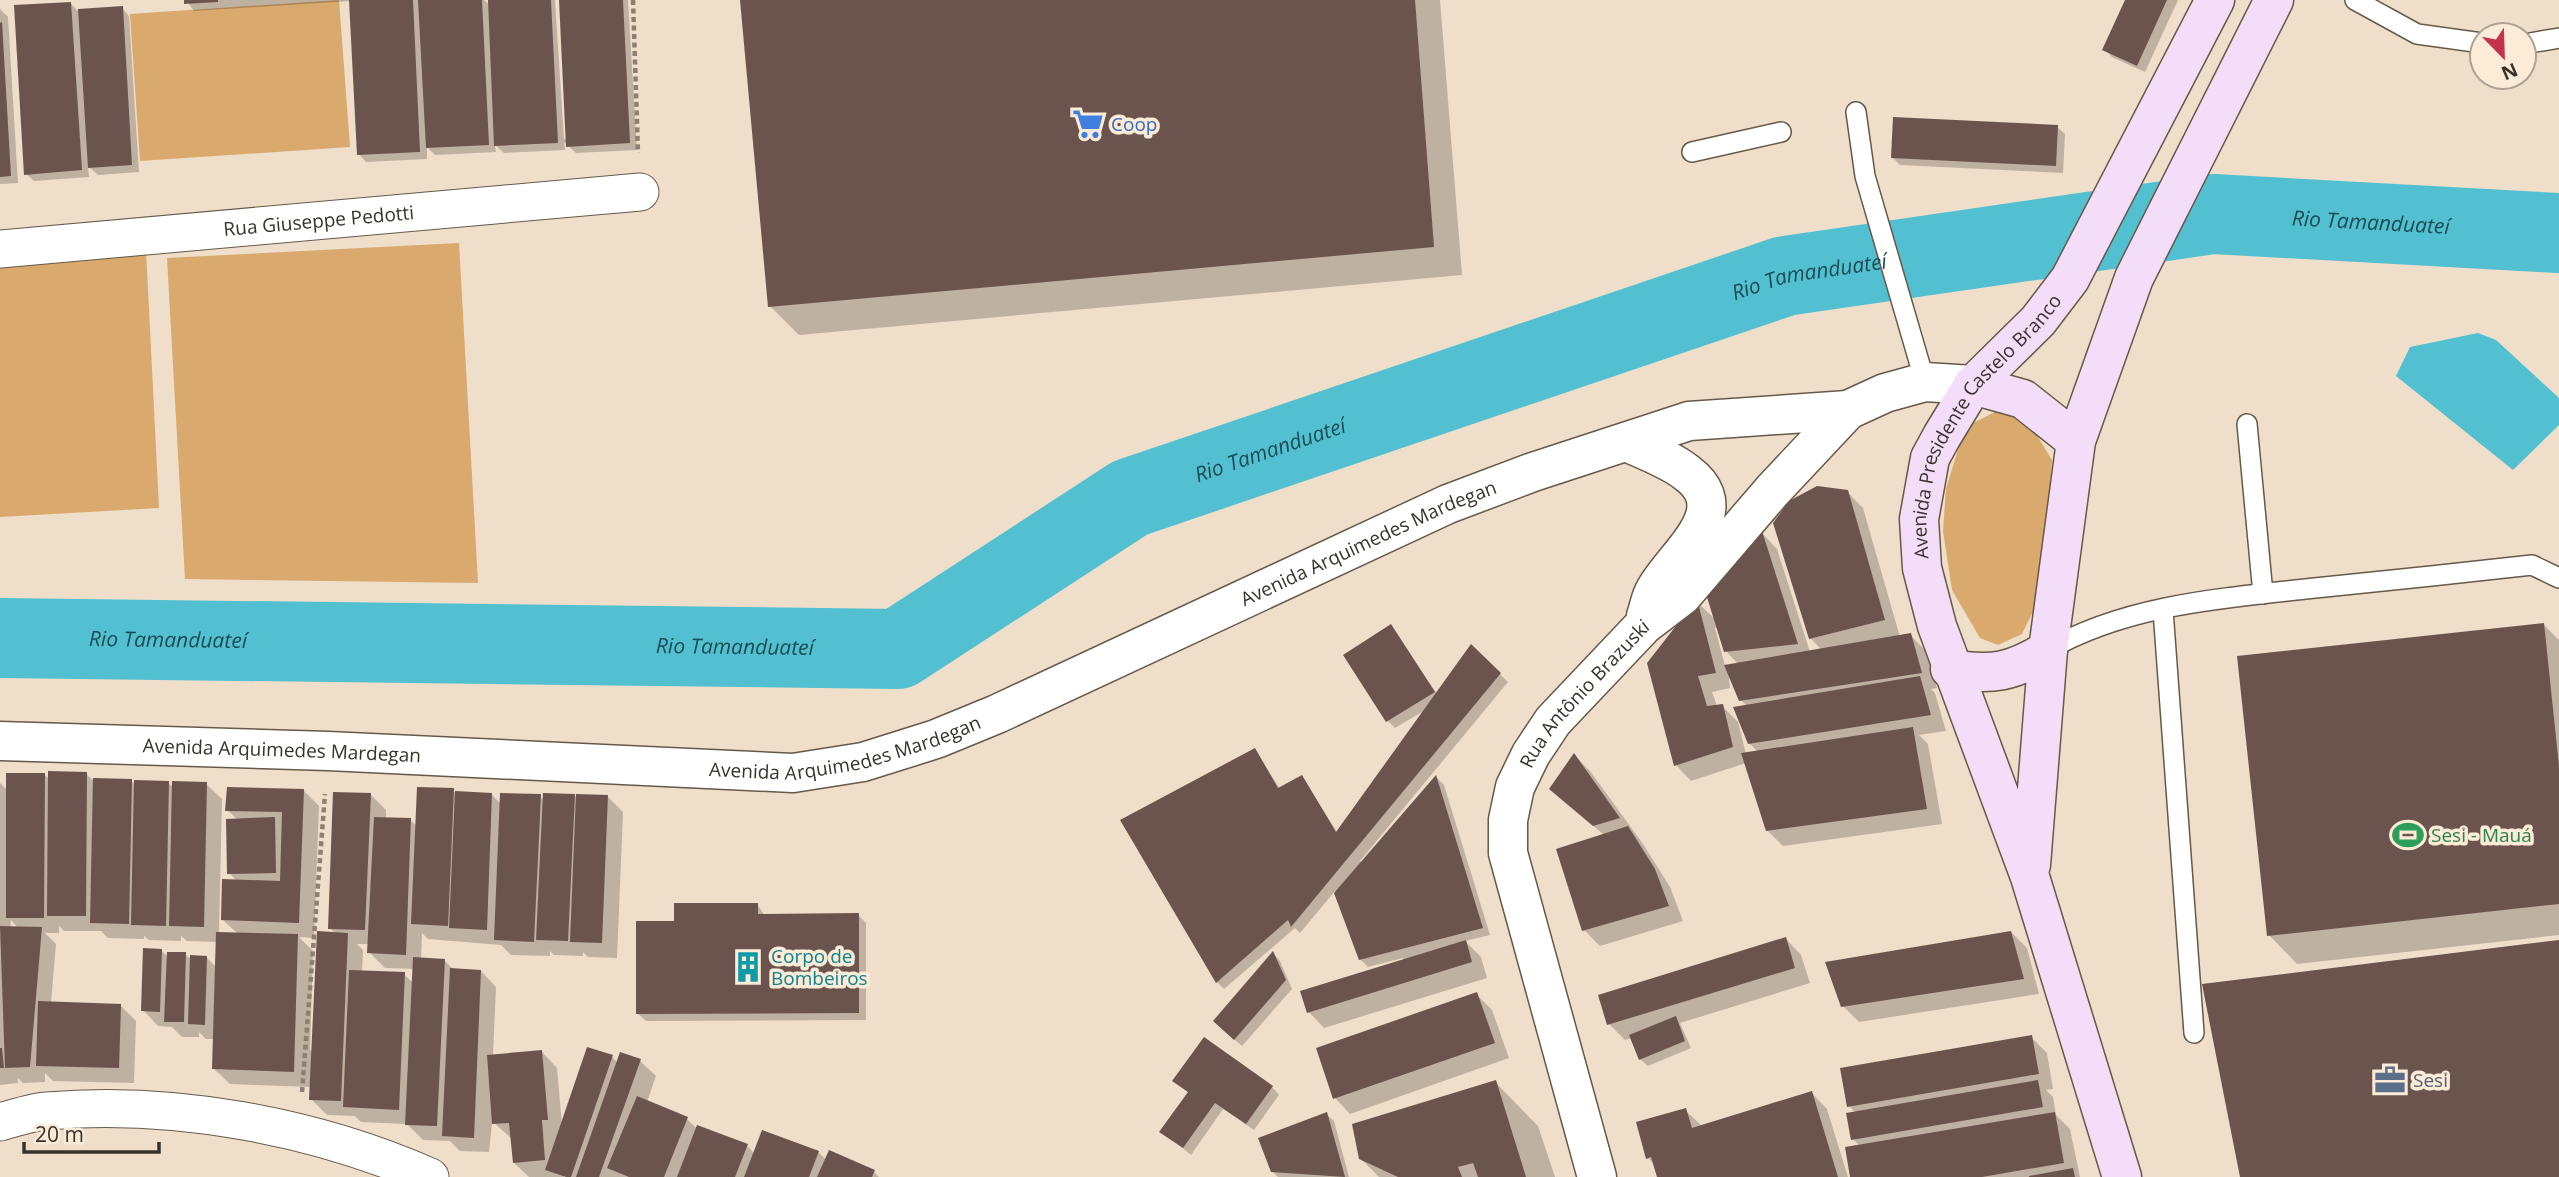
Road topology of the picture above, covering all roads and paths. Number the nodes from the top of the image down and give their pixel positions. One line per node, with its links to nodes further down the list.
1 (633, 0): 11 (path)
2 (2215, 0): 14 (main road, Avenida Presidente Castelo Branco)
3 (2274, 0): 17 (main road, Avenida Presidente Castelo Branco)
4 (2355, 0): 6 (lane)
5 (2559, 38): 7 (lane)
6 (2468, 41)
7 (2538, 42)
8 (1856, 112): 13 (lane)
9 (1781, 132): 10 (lane)
10 (1692, 152)
11 (640, 192): 12 (street, Rua Giuseppe Pedotti)
12 (0, 249)
13 (1925, 382): 14 (street, Rua Antônio Brazuski); 15 (street, Rua Antônio Brazuski)
14 (1973, 385): 17 (main road); 24 (main road, Avenida Presidente Castelo Branco)
15 (1848, 410): 18 (street, Avenida Arquimedes Mardegan); 22 (street, Rua Antônio Brazuski)
16 (2247, 424): 20 (lane)
17 (2076, 441): 23 (main road, Avenida Presidente Castelo Branco)
18 (1629, 443): 22 (street); 26 (street, Avenida Arquimedes Mardegan)
19 (2559, 578): 20 (lane)
20 (2263, 594): 21 (lane)
21 (2163, 610): 23 (lane); 28 (lane)
22 (1644, 625): 32 (street, Rua Antônio Brazuski)
23 (2048, 650): 24 (main road); 27 (main road, Avenida Presidente Castelo Branco)
24 (1951, 669): 27 (main road, Avenida Presidente Castelo Branco)
25 (0, 741): 26 (street, Avenida Arquimedes Mardegan)
26 (328, 751): 30 (path)
27 (2030, 877): 33 (main road, Avenida Presidente Castelo Branco)
28 (2194, 1033)
29 (0, 1122): 30 (street)
30 (299, 1131): 31 (street)
31 (430, 1177)
32 (1597, 1177)
33 (2122, 1177)

